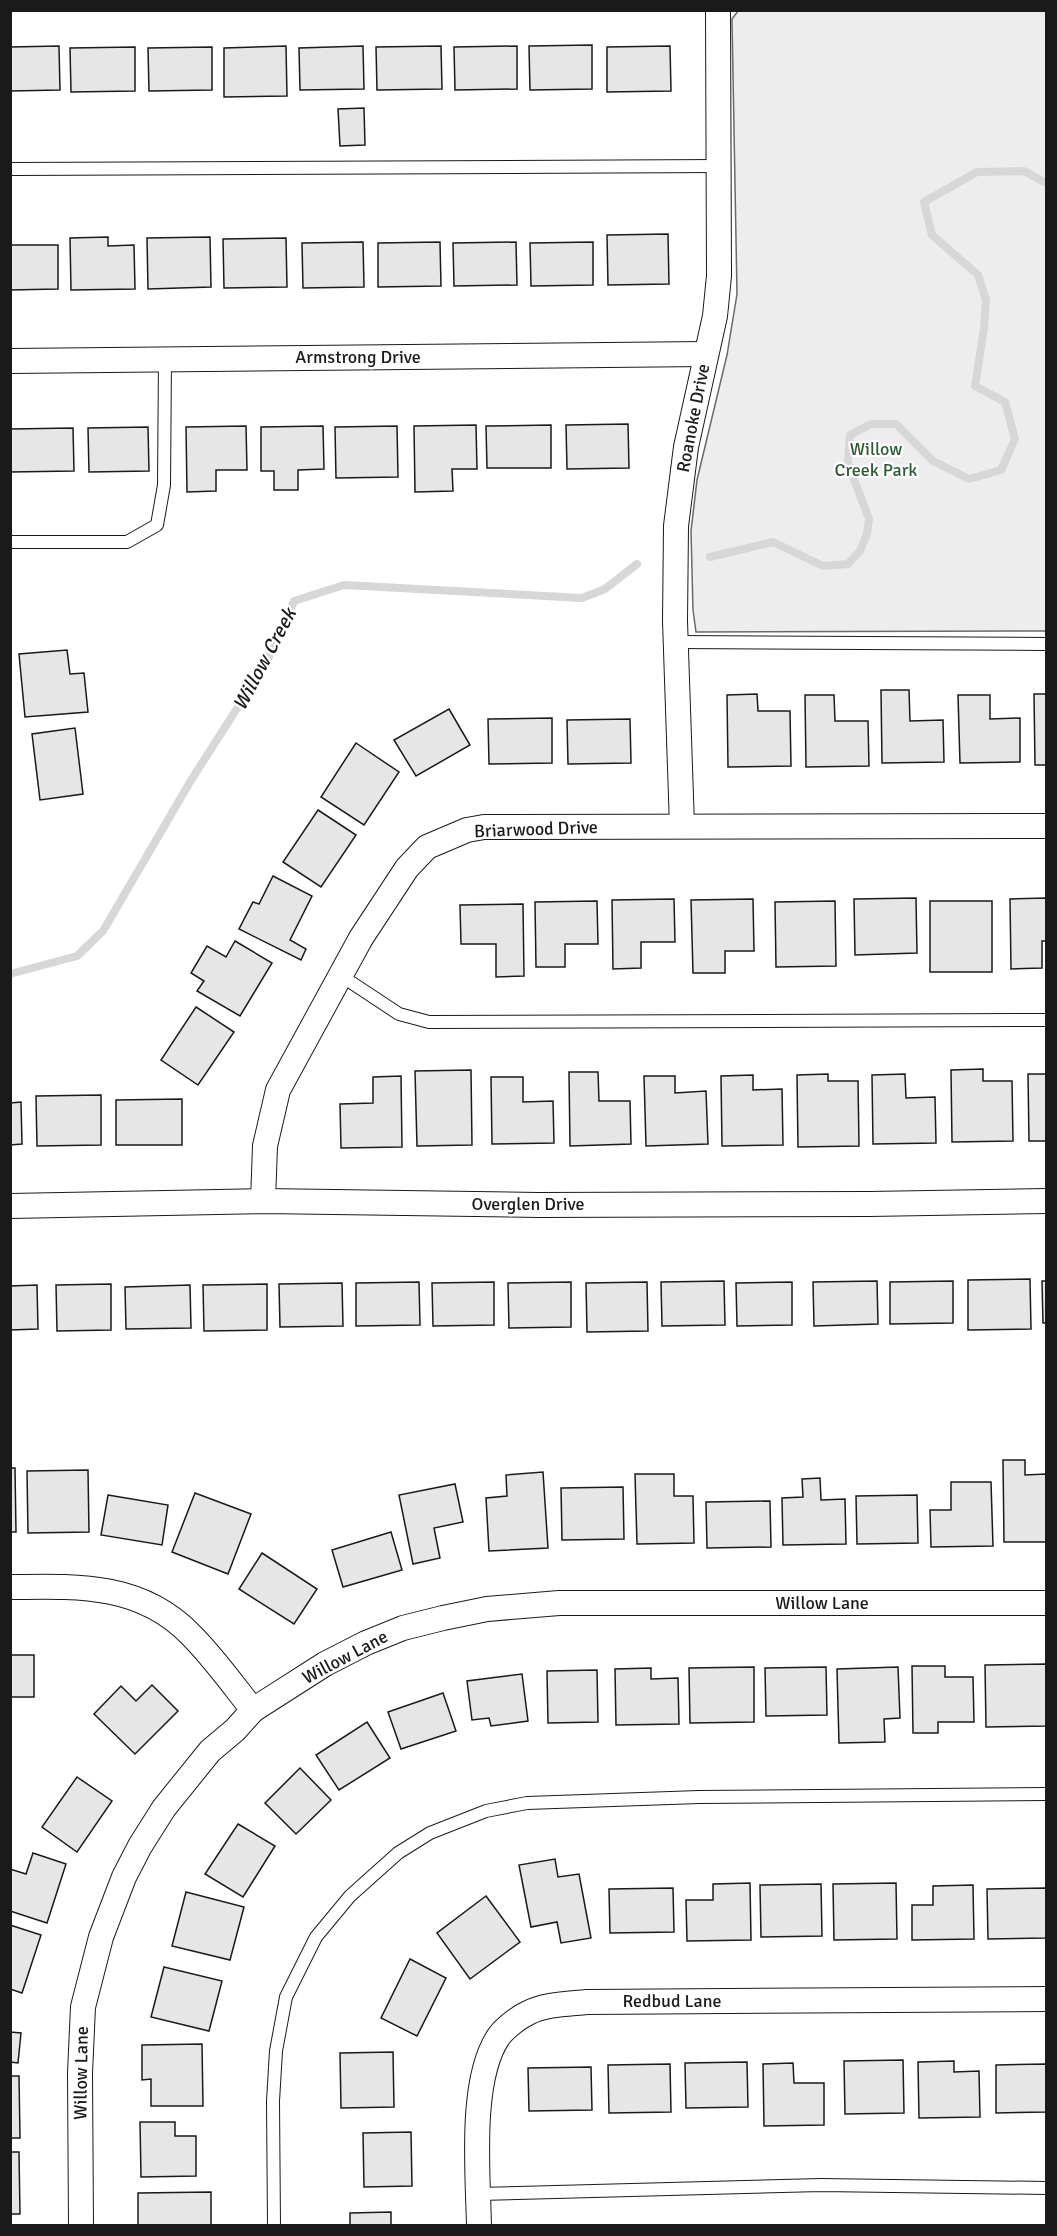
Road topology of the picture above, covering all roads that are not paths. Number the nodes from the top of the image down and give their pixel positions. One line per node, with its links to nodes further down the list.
1 (718, 10): 2 (street, Roanoke Drive)
2 (719, 166): 3 (lane); 4 (street, Roanoke Drive)
3 (10, 170)
4 (706, 354): 5 (street, Armstrong Drive); 8 (street, Roanoke Drive)
5 (165, 358): 6 (street, Armstrong Drive); 7 (lane)
6 (10, 361)
7 (10, 542)
8 (676, 642): 9 (lane); 10 (street, Roanoke Drive)
9 (1047, 644)
10 (682, 826): 11 (street, Briarwood Drive); 12 (street, Briarwood Drive)
11 (1047, 826)
12 (340, 975): 13 (lane); 15 (street, Briarwood Drive)
13 (1047, 1020)
14 (1047, 1201): 15 (street, Overglen Drive)
15 (263, 1202): 16 (street, Overglen Drive)
16 (10, 1206)
17 (10, 1587): 19 (street)
18 (1047, 1603): 19 (street, Willow Lane)
19 (253, 1710): 24 (street, Willow Lane)
20 (1047, 1794): 25 (lane)
21 (1047, 1999): 23 (street, Redbud Lane)
22 (1047, 2188): 23 (lane)
23 (478, 2194): 26 (street, Redbud Lane)
24 (81, 2226)
25 (274, 2226)
26 (479, 2226)

